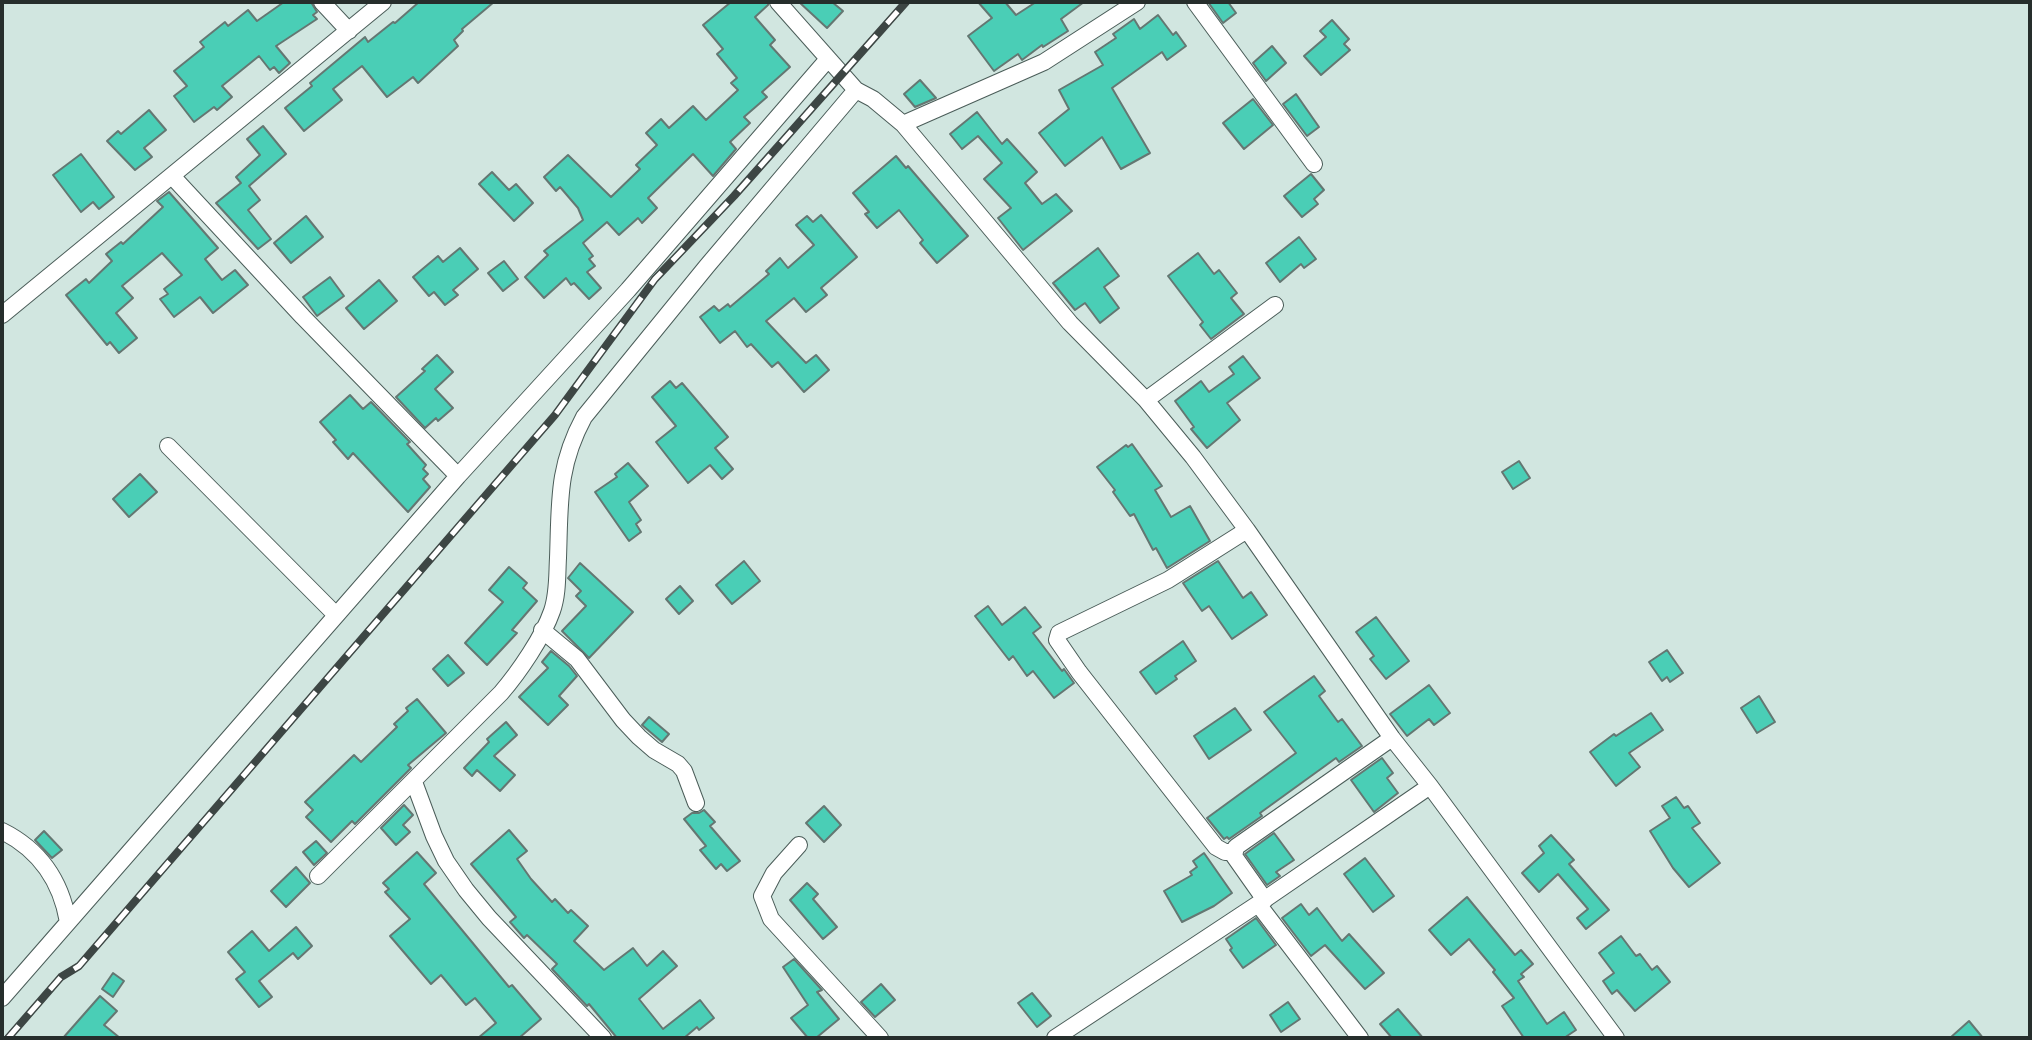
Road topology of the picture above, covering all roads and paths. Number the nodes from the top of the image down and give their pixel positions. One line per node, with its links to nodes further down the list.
1 (322, 2): 6 (street)
2 (383, 2): 6 (street)
3 (778, 2): 7 (street)
4 (1137, 2): 9 (street)
5 (1195, 2): 10 (street)
6 (349, 31): 11 (street)
7 (828, 59): 8 (street); 16 (street)
8 (856, 90): 9 (street); 19 (street)
9 (903, 124): 14 (street)
10 (1314, 164)
11 (172, 176): 13 (street); 16 (street)
12 (1275, 305): 14 (street)
13 (2, 315)
14 (1146, 400): 17 (street)
15 (167, 446): 18 (street)
16 (458, 477): 18 (street)
17 (1247, 530): 20 (street); 26 (street)
18 (336, 615): 29 (street)
19 (542, 630): 21 (street); 23 (street)
20 (1392, 738): 22 (street); 26 (street)
21 (414, 782): 27 (street); 31 (street)
22 (1430, 786): 28 (street); 35 (street)
23 (696, 803)
24 (2, 831): 29 (street)
25 (799, 845): 32 (street)
26 (1234, 852): 28 (street)
27 (318, 876)
28 (1261, 902): 33 (street); 34 (street)
29 (68, 922): 30 (street)
30 (2, 998)
31 (603, 1038)
32 (880, 1038)
33 (1055, 1038)
34 (1360, 1038)
35 (1616, 1038)

